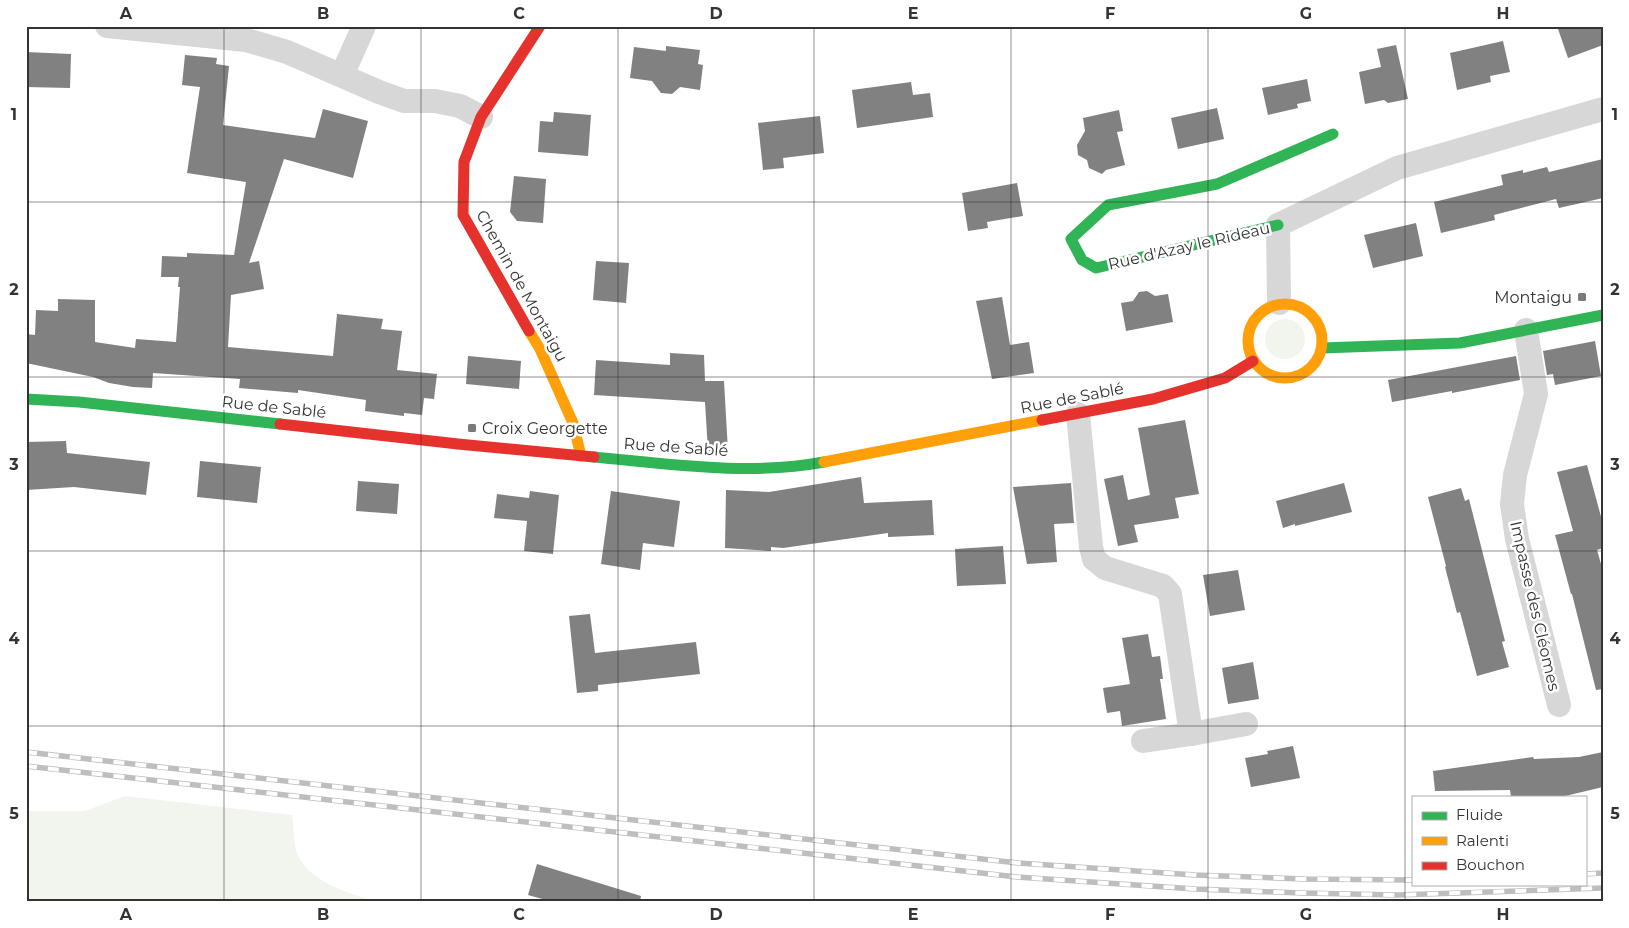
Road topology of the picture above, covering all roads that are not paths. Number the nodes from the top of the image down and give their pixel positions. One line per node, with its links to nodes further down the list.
1 (107, 26): 4 (street)
2 (364, 26): 4 (street)
3 (540, 26): 6 (main road, Chemin de Montaigu)
4 (342, 75): 6 (street)
5 (1603, 109): 8 (street, Rue d'Azay le Rideau)
6 (481, 117): 16 (main road, Chemin de Montaigu)
7 (1333, 134): 8 (main road, Rue d'Azay le Rideau)
8 (1278, 225): 9 (street, Rue d'Azay le Rideau)
9 (1279, 303): 12 (main road); 13 (main road)
10 (1603, 316): 11 (main road)
11 (1526, 330): 12 (main road); 17 (street, Impasse des Cléomes)
12 (1322, 348): 13 (main road)
13 (1253, 361): 15 (main road, Rue de Sablé)
14 (26, 399): 16 (main road, Rue de Sablé)
15 (1078, 414): 16 (main road, Rue de Sablé); 19 (street)
16 (581, 456)
17 (1559, 705)
18 (1246, 724): 19 (street)
19 (1191, 734): 20 (street)
20 (1143, 741)

